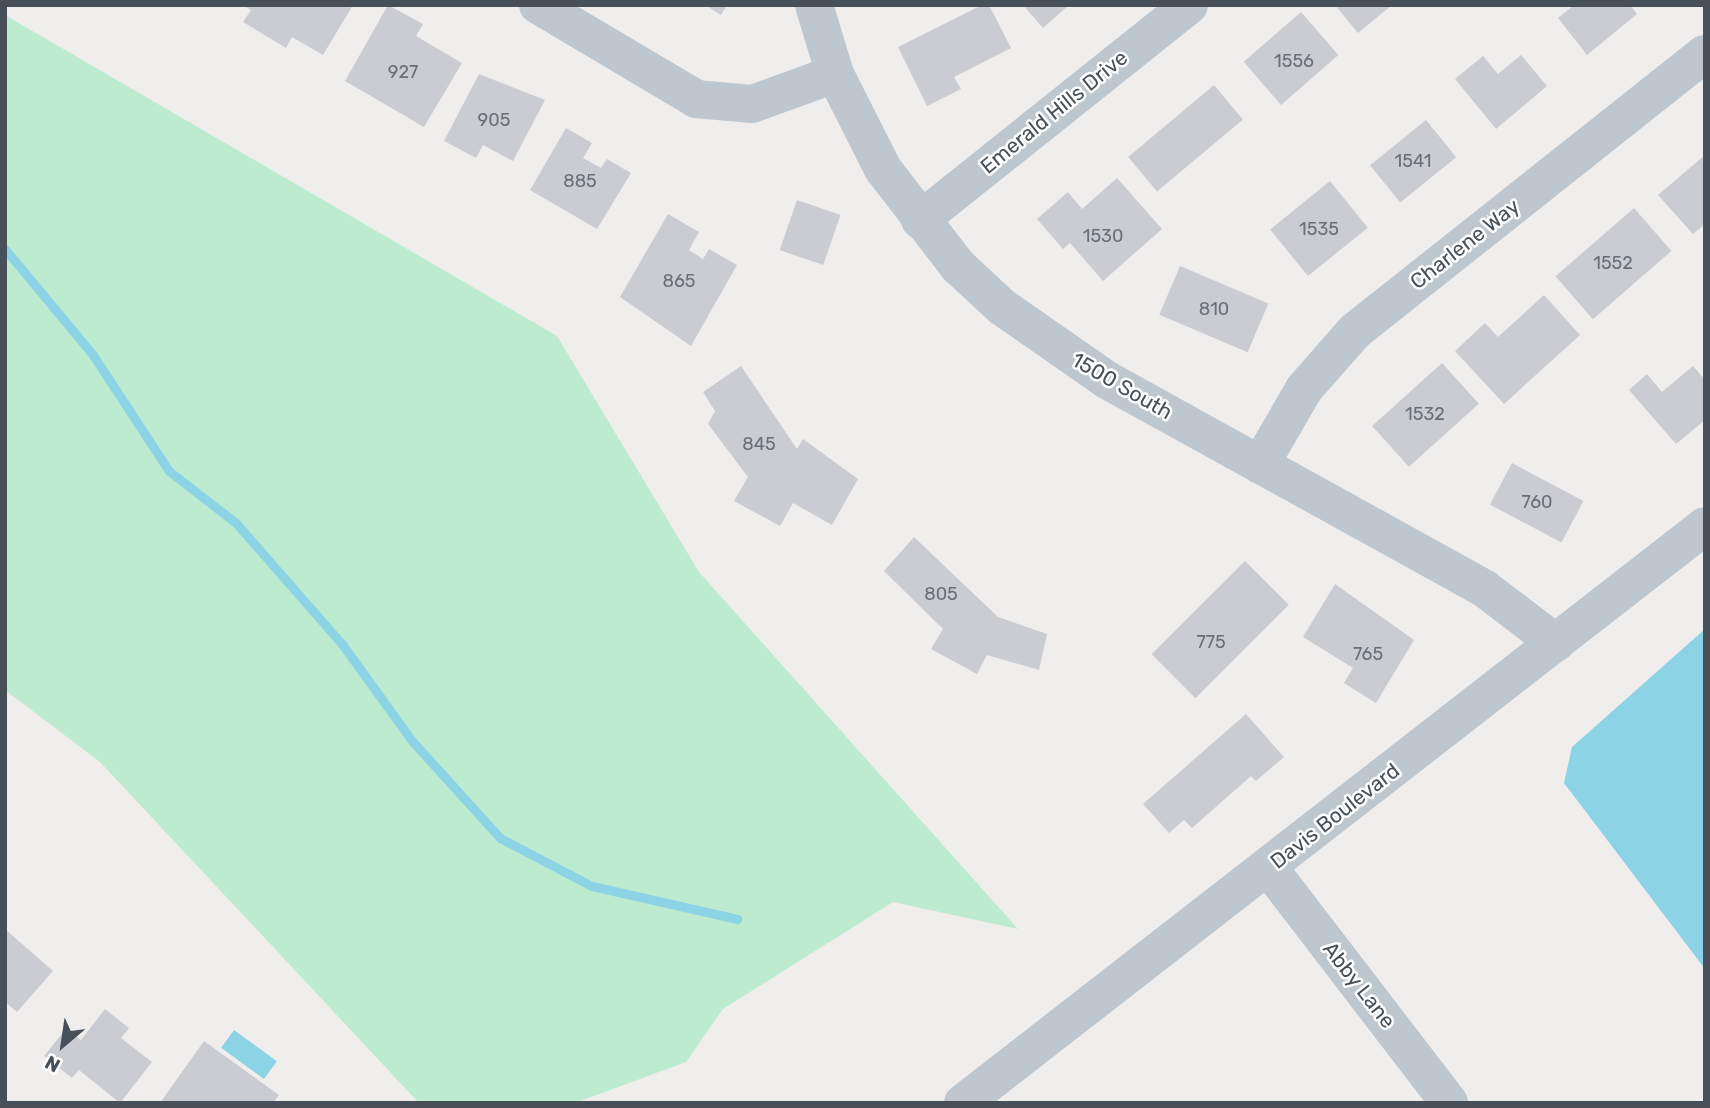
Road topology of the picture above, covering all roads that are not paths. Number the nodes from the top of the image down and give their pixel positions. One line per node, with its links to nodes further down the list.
1 (538, 5): 5 (street)
2 (814, 5): 5 (street, 1500 South)
3 (1189, 5): 6 (street, Emerald Hills Drive)
4 (1705, 54): 7 (street, Charlene Way)
5 (835, 75): 6 (street, 1500 South)
6 (920, 220): 7 (street, 1500 South)
7 (1260, 465): 9 (street, 1500 South)
8 (1705, 526): 9 (street, Davis Boulevard)
9 (1556, 643): 10 (street, Davis Boulevard)
10 (1269, 868): 11 (street, Davis Boulevard); 12 (street, Abby Lane)
11 (963, 1103)
12 (1449, 1103)

